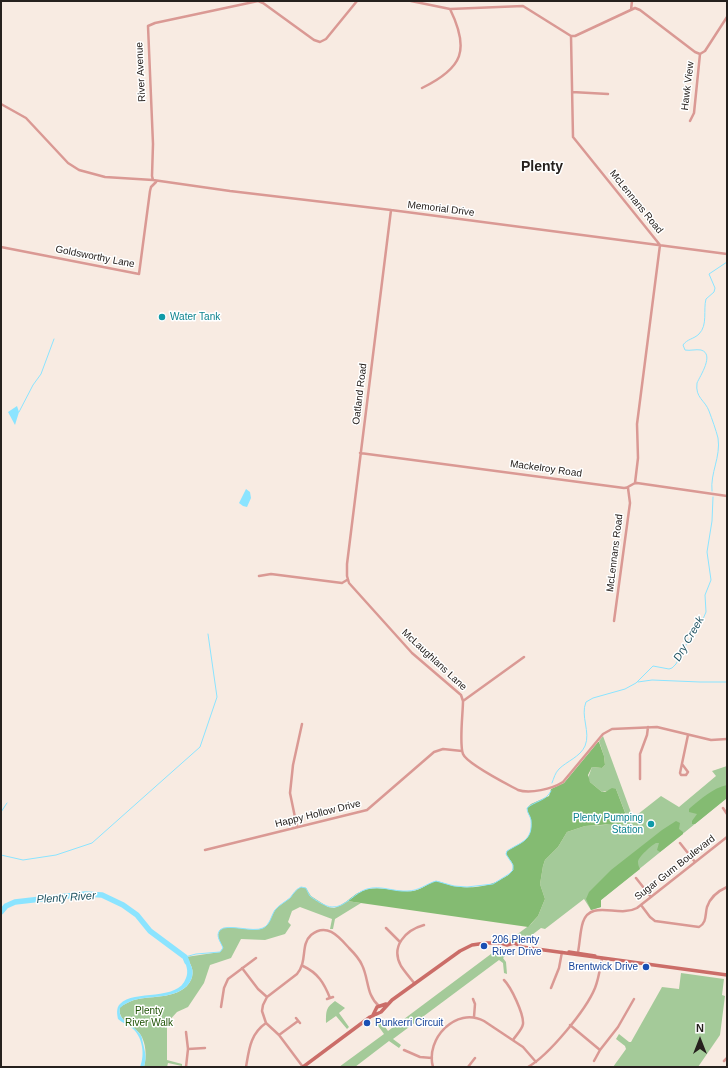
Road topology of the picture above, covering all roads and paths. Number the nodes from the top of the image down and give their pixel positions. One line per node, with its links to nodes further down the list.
1 (357, 1): 14 (street, River Avenue)
2 (411, 1): 4 (street)
3 (632, 1): 5 (street)
4 (450, 9): 7 (street); 9 (street)
5 (631, 10): 7 (street); 8 (street)
6 (727, 17): 8 (street)
7 (571, 36): 10 (street, McLennans Road)
8 (700, 54): 13 (street, Hawk View)
9 (422, 88)
10 (572, 92): 11 (street); 16 (street, McLennans Road)
11 (608, 94)
12 (1, 104): 14 (street)
13 (690, 121)
14 (155, 181): 15 (street, Memorial Drive); 17 (street, Goldsworthy Lane)
15 (391, 210): 16 (street, Memorial Drive); 19 (street, Oatland Road)
16 (660, 245): 18 (street, Memorial Drive); 20 (street, McLennans Road)
17 (1, 246)
18 (727, 254)
19 (360, 453): 21 (street, Mackelroy Road); 24 (street, Oatland Road)
20 (635, 483): 21 (street); 22 (street)
21 (628, 488): 25 (street, McLennans Road)
22 (727, 496)
23 (259, 576): 24 (street)
24 (347, 580): 27 (street, McLaughlans Lane)
25 (614, 621)
26 (524, 657): 27 (street)
27 (463, 700): 32 (street, McLaughlans Lane)
28 (302, 724): 37 (street)
29 (648, 727): 30 (street); 32 (street); 34 (street)
30 (688, 735): 31 (street); 33 (street)
31 (727, 739)
32 (462, 751): 37 (street, Happy Hollow Drive)
33 (682, 764): 33 (street)
34 (640, 779)
35 (723, 808): 36 (street)
36 (727, 814)
37 (297, 827): 40 (street, Happy Hollow Drive)
38 (727, 837): 41 (street, Sugar Gum Boulevard)
39 (680, 843): 41 (street)
40 (205, 850)
41 (695, 862): 44 (street, Sugar Gum Boulevard)
42 (636, 878): 44 (street)
43 (727, 887): 45 (street)
44 (651, 897): 45 (street, Sugar Gum Boulevard)
45 (640, 905): 50 (street, Sugar Gum Boulevard)
46 (424, 925): 48 (street)
47 (386, 928): 48 (street)
48 (400, 942): 57 (street)
49 (562, 952): 50 (street); 57 (street); 58 (street)
50 (579, 953): 52 (street)
51 (256, 958): 54 (street)
52 (602, 958): 55 (street); 68 (street)
53 (302, 966): 59 (street); 60 (street); 64 (street)
54 (242, 968): 59 (street); 63 (street)
55 (727, 975)
56 (504, 980): 71 (street)
57 (415, 984): 64 (street)
58 (551, 988)
59 (267, 997): 67 (street)
60 (330, 998)
61 (473, 999): 65 (street)
62 (634, 999): 75 (street)
63 (221, 1008)
64 (379, 1009): 84 (street)
65 (474, 1017): 71 (street); 76 (street)
66 (298, 1021): 70 (street)
67 (266, 1023): 70 (street); 83 (street)
68 (570, 1025): 75 (street); 80 (street)
69 (186, 1032): 73 (street)
70 (279, 1035): 84 (street)
71 (513, 1040): 80 (street)
72 (205, 1048): 73 (street)
73 (188, 1049): 82 (street)
74 (404, 1050): 76 (street)
75 (600, 1050): 81 (street)
76 (432, 1058): 85 (street)
77 (475, 1058): 86 (street)
78 (727, 1058): 79 (street)
79 (724, 1061)
80 (536, 1062): 87 (street)
81 (594, 1062)
82 (186, 1067)
83 (246, 1067)
84 (303, 1067)
85 (433, 1067)
86 (468, 1067)
87 (528, 1067)

